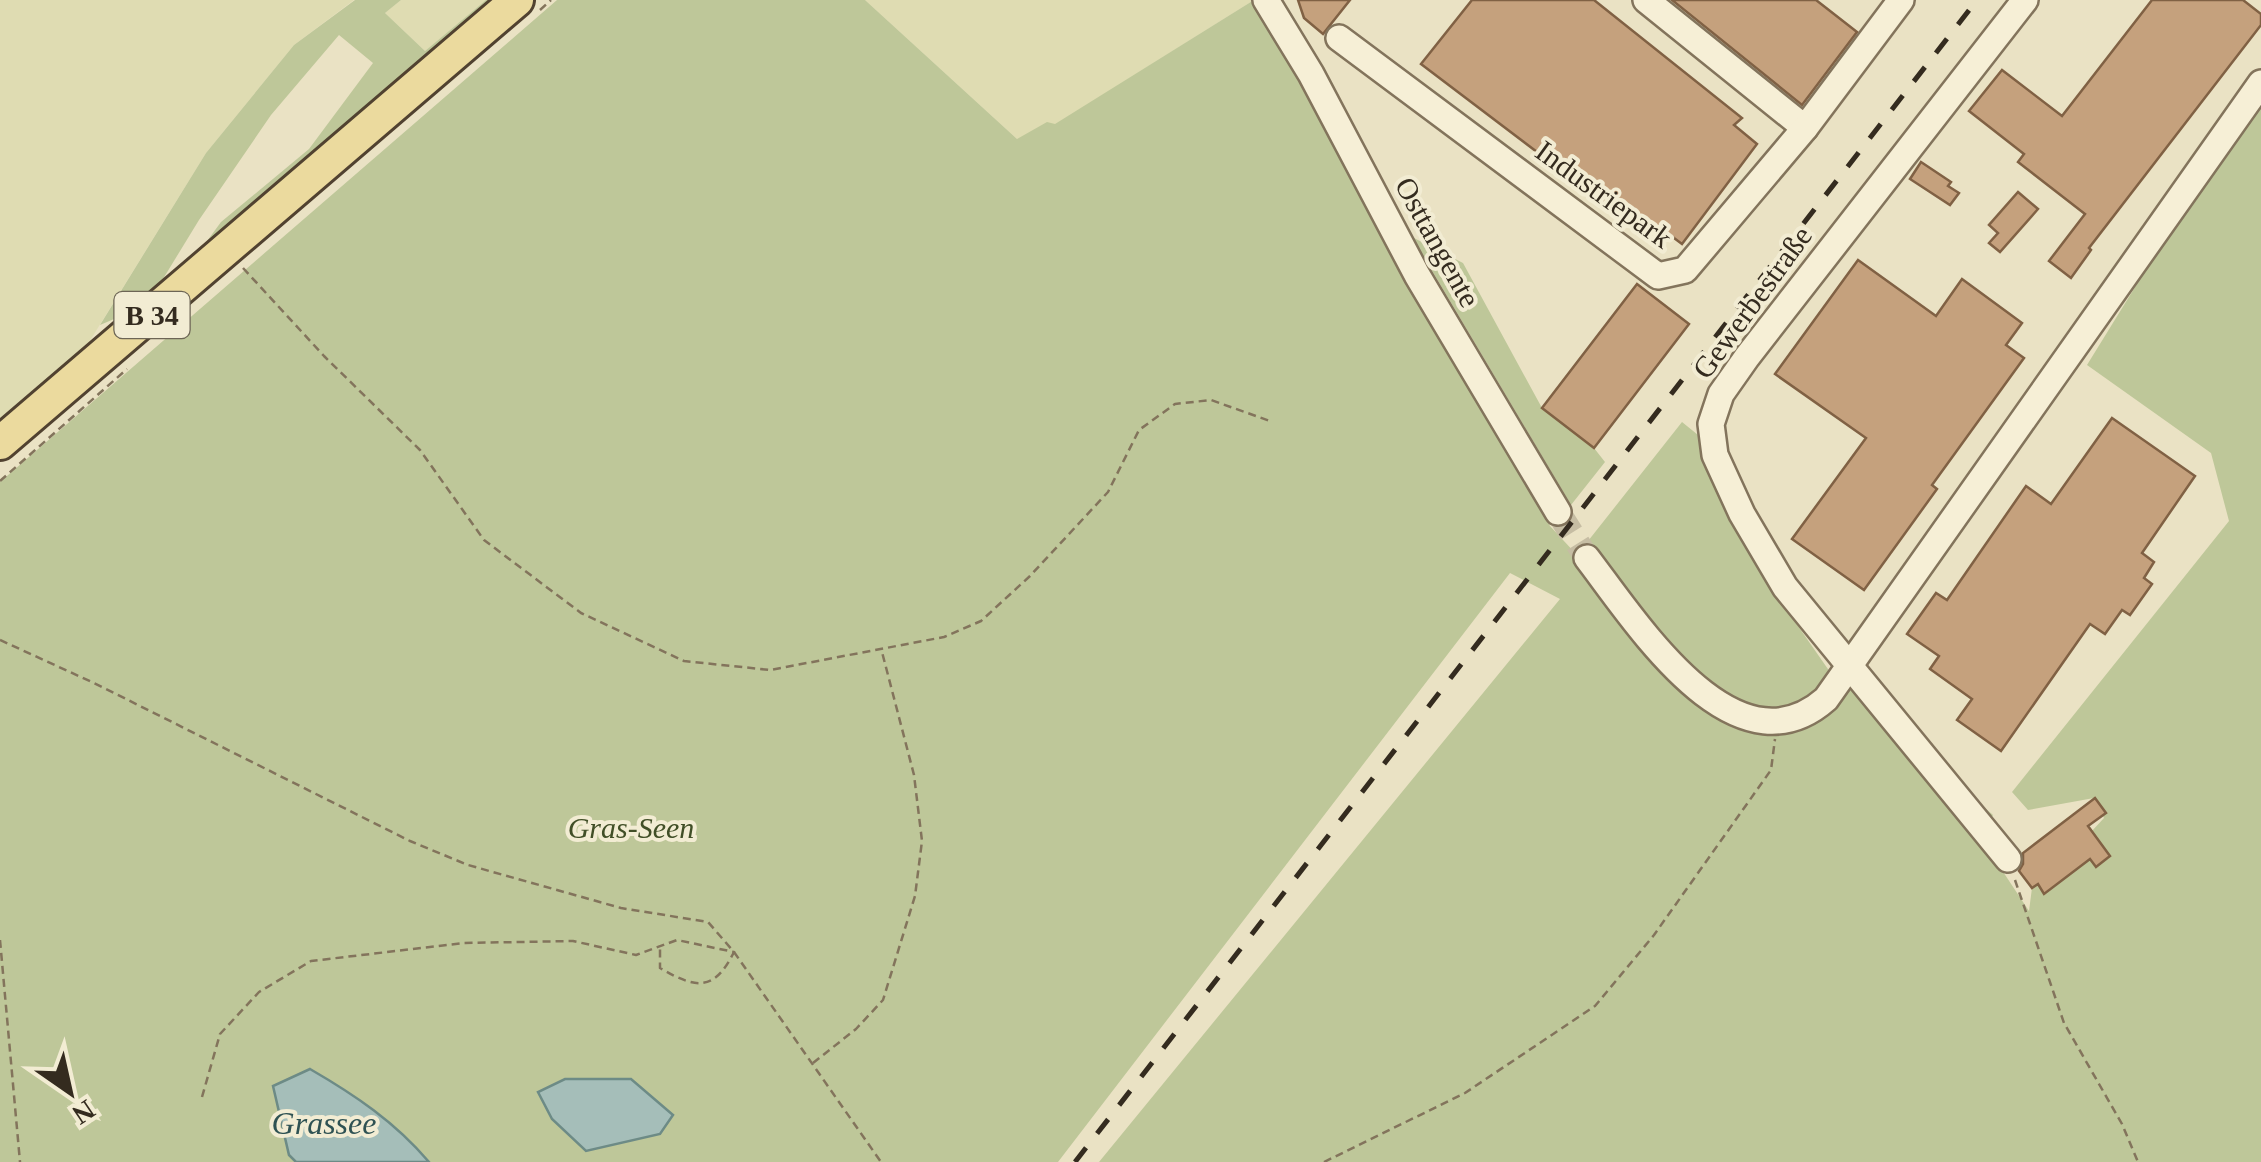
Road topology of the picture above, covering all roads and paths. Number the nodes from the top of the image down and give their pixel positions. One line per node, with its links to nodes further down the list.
1 (517, 0): 11 (main road, B 34)
2 (1266, 0): 12 (street, Osttangente)
3 (1646, 0): 8 (street)
4 (1901, 0): 8 (street, Industriepark)
5 (2025, 0): 16 (street, Gewerbestraße)
6 (1339, 38): 8 (street, Industriepark)
7 (2261, 83): 16 (street)
8 (1806, 128)
9 (242, 268): 15 (path)
10 (1270, 421): 15 (path)
11 (0, 443)
12 (1558, 512)
13 (1587, 558): 17 (street)
14 (0, 640): 21 (path)
15 (882, 651): 22 (path)
16 (1849, 665): 17 (street); 18 (street, Gewerbestraße)
17 (1778, 722): 26 (path)
18 (2008, 859): 27 (path)
19 (0, 940): 24 (path)
20 (660, 946): 21 (path); 21 (path); 23 (path)
21 (734, 952): 22 (path)
22 (812, 1064): 25 (path)
23 (202, 1097)
24 (20, 1162)
25 (881, 1162)
26 (1324, 1162)
27 (2138, 1162)

